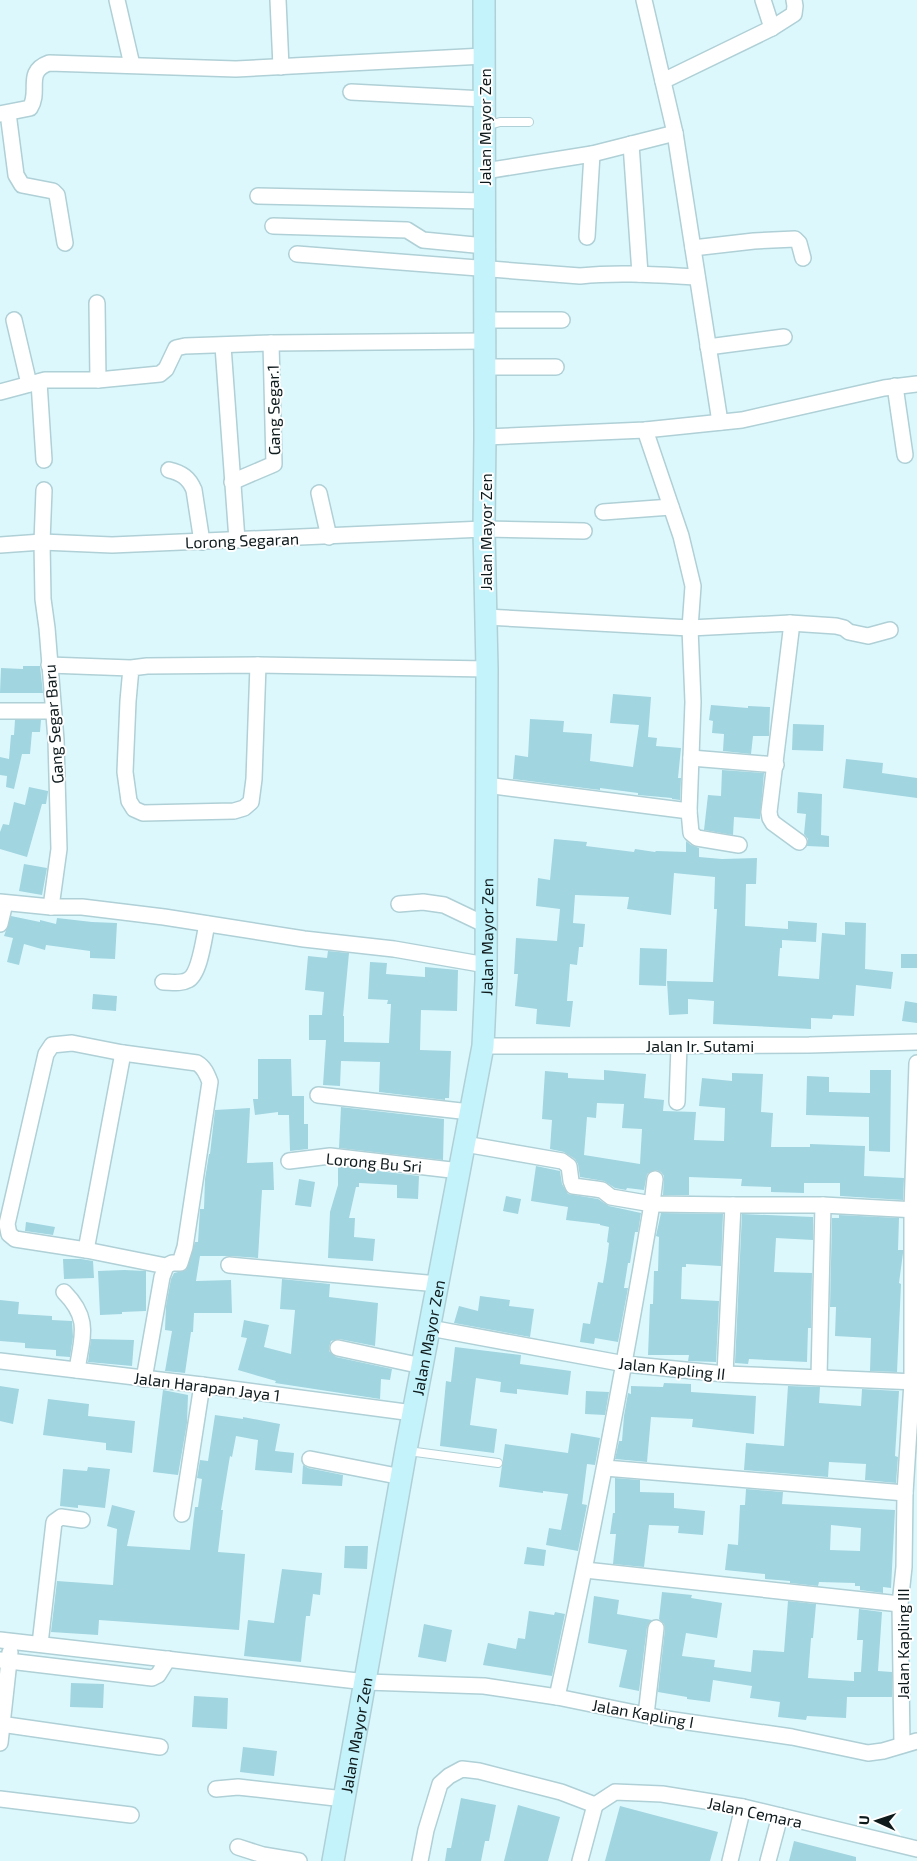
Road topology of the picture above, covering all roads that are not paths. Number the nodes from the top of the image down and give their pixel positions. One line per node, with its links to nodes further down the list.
1 (116, 0): 9 (street)
2 (278, 0): 10 (street)
3 (484, 0): 8 (street, Jalan Mayor Zen)
4 (644, 0): 11 (street)
5 (763, 0): 7 (street)
6 (794, 0): 7 (street)
7 (772, 28): 11 (street)
8 (484, 56): 10 (street); 13 (street, Jalan Mayor Zen)
9 (132, 65): 10 (street); 14 (street)
10 (282, 67)
11 (663, 81): 17 (street)
12 (351, 92): 13 (street)
13 (484, 99): 16 (street, Jalan Mayor Zen)
14 (4, 113): 25 (street)
15 (528, 122): 16 (lane)
16 (484, 127): 20 (street, Jalan Mayor Zen)
17 (675, 133): 18 (street); 27 (street)
18 (631, 144): 19 (street); 31 (street)
19 (592, 154): 20 (street); 24 (street)
20 (484, 171): 22 (street, Jalan Mayor Zen)
21 (258, 196): 22 (street)
22 (485, 201): 26 (street, Jalan Mayor Zen)
23 (273, 226): 26 (street)
24 (587, 237)
25 (65, 243)
26 (485, 246): 30 (street, Jalan Mayor Zen)
27 (693, 248): 29 (street); 32 (street)
28 (297, 254): 30 (street)
29 (803, 258)
30 (485, 270): 31 (street); 36 (street, Jalan Mayor Zen)
31 (640, 274): 32 (street)
32 (697, 277): 40 (street)
33 (97, 302): 43 (street)
34 (14, 320): 44 (street)
35 (562, 320): 36 (street)
36 (484, 330): 38 (street); 41 (street, Jalan Mayor Zen)
37 (784, 337): 40 (street)
38 (271, 342): 39 (street); 54 (street, Gang Segar.1)
39 (223, 346): 43 (street); 54 (street)
40 (708, 346): 48 (street)
41 (485, 367): 42 (street); 50 (street, Jalan Mayor Zen)
42 (556, 367)
43 (98, 380): 44 (street)
44 (34, 383): 47 (street); 52 (street)
45 (917, 384): 46 (street)
46 (895, 386): 48 (street); 51 (street)
47 (0, 392)
48 (720, 422): 49 (street)
49 (645, 430): 50 (street); 57 (street)
50 (485, 437): 59 (street, Jalan Mayor Zen)
51 (905, 455)
52 (44, 460)
53 (169, 470): 64 (street)
54 (232, 482): 62 (street)
55 (44, 490): 63 (street, Gang Segar Baru)
56 (319, 493): 61 (street)
57 (671, 507): 58 (street); 68 (street)
58 (603, 512)
59 (484, 529): 60 (street, Lorong Segaran); 61 (street, Lorong Segaran); 66 (street, Jalan Mayor Zen)
60 (584, 531)
61 (329, 537): 62 (street, Lorong Segaran)
62 (237, 540): 64 (street, Lorong Segaran)
63 (42, 542): 64 (street, Lorong Segaran); 65 (street, Lorong Segaran); 71 (street, Gang Segar Baru)
64 (202, 542)
65 (0, 546)
66 (486, 617): 68 (street); 73 (street, Jalan Mayor Zen)
67 (790, 623): 68 (street); 69 (street); 77 (street)
68 (690, 628): 76 (street)
69 (890, 630)
70 (258, 665): 72 (street); 72 (street); 73 (street)
71 (49, 666): 72 (street); 75 (street, Gang Segar Baru)
72 (132, 668)
73 (487, 670): 78 (street, Jalan Mayor Zen)
74 (0, 710): 75 (street)
75 (53, 711): 84 (street, Gang Segar Baru)
76 (691, 758): 77 (street); 79 (street)
77 (776, 765): 80 (street)
78 (486, 785): 79 (street); 87 (street, Jalan Mayor Zen)
79 (689, 811): 81 (street)
80 (799, 842)
81 (739, 845)
82 (2, 902): 84 (street); 85 (street)
83 (398, 904): 87 (street)
84 (51, 907): 86 (street)
85 (0, 924)
86 (207, 924): 88 (street); 89 (street)
87 (486, 925): 88 (street, Jalan Mayor Zen)
88 (486, 965): 91 (street, Jalan Mayor Zen)
89 (163, 982)
90 (917, 1042): 92 (street, Jalan Ir. Sutami)
91 (483, 1046): 92 (street, Jalan Ir. Sutami); 97 (street, Jalan Mayor Zen)
92 (679, 1046): 96 (street)
93 (123, 1053): 106 (street); 106 (street); 108 (street)
94 (917, 1063): 105 (street, Jalan Kapling III)
95 (318, 1095): 97 (street)
96 (677, 1102)
97 (470, 1112): 98 (street, Jalan Mayor Zen)
98 (464, 1144): 100 (street, Jalan Mayor Zen); 102 (street)
99 (289, 1162): 100 (street, Lorong Bu Sri)
100 (460, 1171): 109 (street, Jalan Mayor Zen)
101 (655, 1179): 102 (street)
102 (652, 1204): 103 (street); 114 (street)
103 (733, 1205): 104 (street); 117 (street)
104 (823, 1205): 105 (street); 118 (street)
105 (914, 1210): 120 (street, Jalan Kapling III)
106 (86, 1250): 108 (street)
107 (229, 1264): 109 (street)
108 (166, 1266): 119 (street)
109 (438, 1284): 111 (street, Jalan Mayor Zen)
110 (64, 1292): 116 (street)
111 (430, 1328): 114 (street, Jalan Kapling II); 115 (street, Jalan Mayor Zen)
112 (338, 1348): 115 (street)
113 (0, 1361): 116 (street, Jalan Harapan Jaya 1)
114 (625, 1364): 117 (street, Jalan Kapling II); 126 (street)
115 (422, 1366): 122 (street, Jalan Mayor Zen)
116 (77, 1370): 119 (street, Jalan Harapan Jaya 1)
117 (725, 1374): 118 (street, Jalan Kapling II)
118 (819, 1377): 120 (street, Jalan Kapling II)
119 (144, 1379): 121 (street, Jalan Harapan Jaya 1)
120 (915, 1382): 128 (street, Jalan Kapling III)
121 (202, 1385): 122 (street, Jalan Harapan Jaya 1); 129 (street)
122 (413, 1412): 123 (street, Jalan Mayor Zen)
123 (406, 1450): 125 (lane); 127 (street, Jalan Mayor Zen)
124 (310, 1460): 127 (street)
125 (498, 1463)
126 (604, 1468): 128 (street); 132 (street)
127 (402, 1476): 139 (street, Jalan Mayor Zen)
128 (905, 1493): 131 (street, Jalan Kapling III)
129 (182, 1514)
130 (82, 1520): 136 (street)
131 (910, 1567): 133 (street, Jalan Kapling III)
132 (585, 1570): 133 (street); 140 (street)
133 (900, 1604): 144 (street, Jalan Kapling III)
134 (656, 1628): 141 (street)
135 (6, 1640): 136 (street, Jalan Kapling I); 138 (street)
136 (40, 1644): 137 (street, Jalan Kapling I)
137 (168, 1659): 138 (street); 139 (street, Jalan Kapling I)
138 (5, 1661): 142 (street)
139 (366, 1682): 140 (street, Jalan Kapling I); 148 (street, Jalan Mayor Zen)
140 (557, 1697): 141 (street, Jalan Kapling I)
141 (646, 1715): 144 (street, Jalan Kapling I)
142 (1, 1724): 143 (street); 145 (street)
143 (0, 1743)
144 (910, 1743)
145 (160, 1747)
146 (216, 1789): 148 (street)
147 (0, 1799): 151 (street)
148 (344, 1799): 156 (street, Jalan Mayor Zen)
149 (595, 1805): 150 (street, Jalan Cemara); 157 (street); 158 (street)
150 (743, 1807): 152 (street, Jalan Cemara); 159 (street)
151 (131, 1815)
152 (780, 1816): 154 (street, Jalan Cemara); 160 (street)
153 (238, 1847): 155 (street)
154 (916, 1853)
155 (299, 1861)
156 (333, 1861)
157 (420, 1861)
158 (580, 1861)
159 (730, 1861)
160 (768, 1861)

